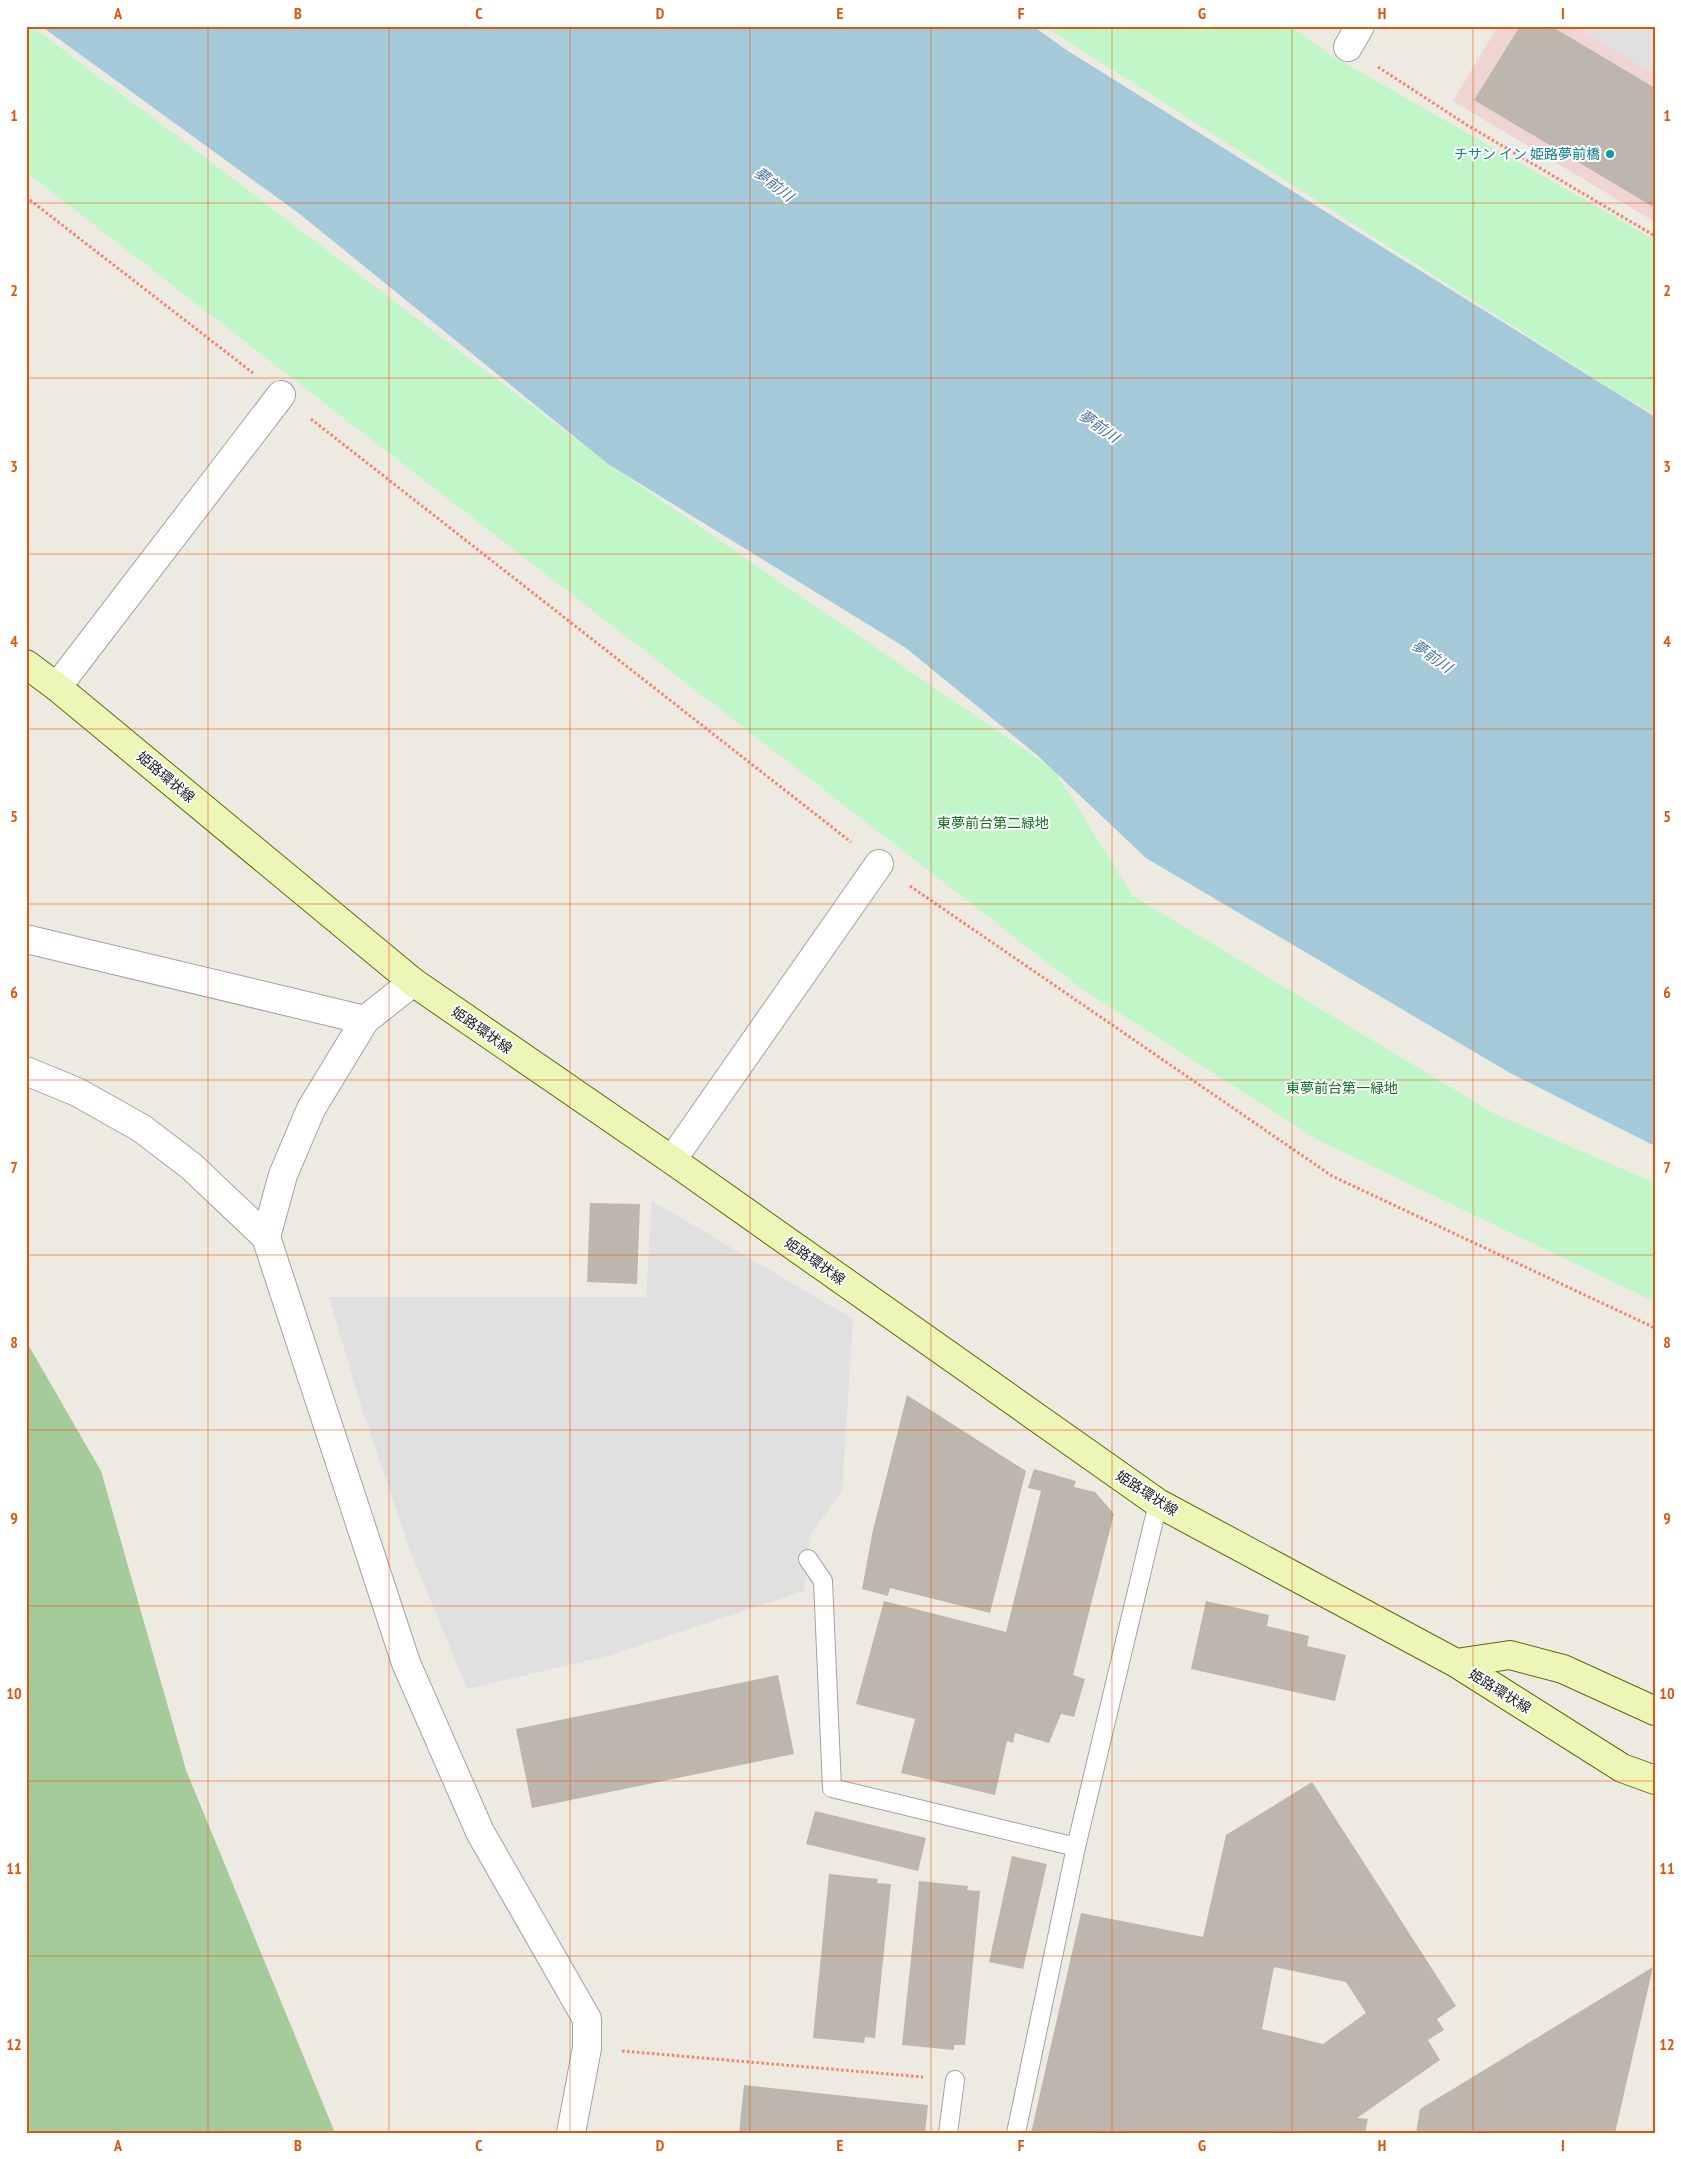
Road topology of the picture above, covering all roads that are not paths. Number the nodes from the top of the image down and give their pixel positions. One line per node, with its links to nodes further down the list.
1 (281, 395): 3 (street)
2 (26, 664): 3 (main road, 姫路環状線)
3 (57, 687): 6 (main road, 姫路環状線)
4 (879, 864): 9 (street)
5 (26, 939): 7 (street)
6 (413, 982): 7 (street); 9 (main road, 姫路環状線)
7 (364, 1020): 10 (street)
8 (26, 1071): 10 (street)
9 (672, 1160): 11 (main road, 姫路環状線)
10 (266, 1236): 18 (street)
11 (1158, 1503): 13 (main road, 姫路環状線); 16 (lane)
12 (808, 1559): 16 (lane)
13 (1456, 1663): 14 (main road); 15 (main road, 姫路環状線)
14 (1655, 1712)
15 (1655, 1780)
16 (1076, 1847): 20 (lane)
17 (955, 2080): 19 (lane)
18 (571, 2133)
19 (948, 2133)
20 (1016, 2133)

